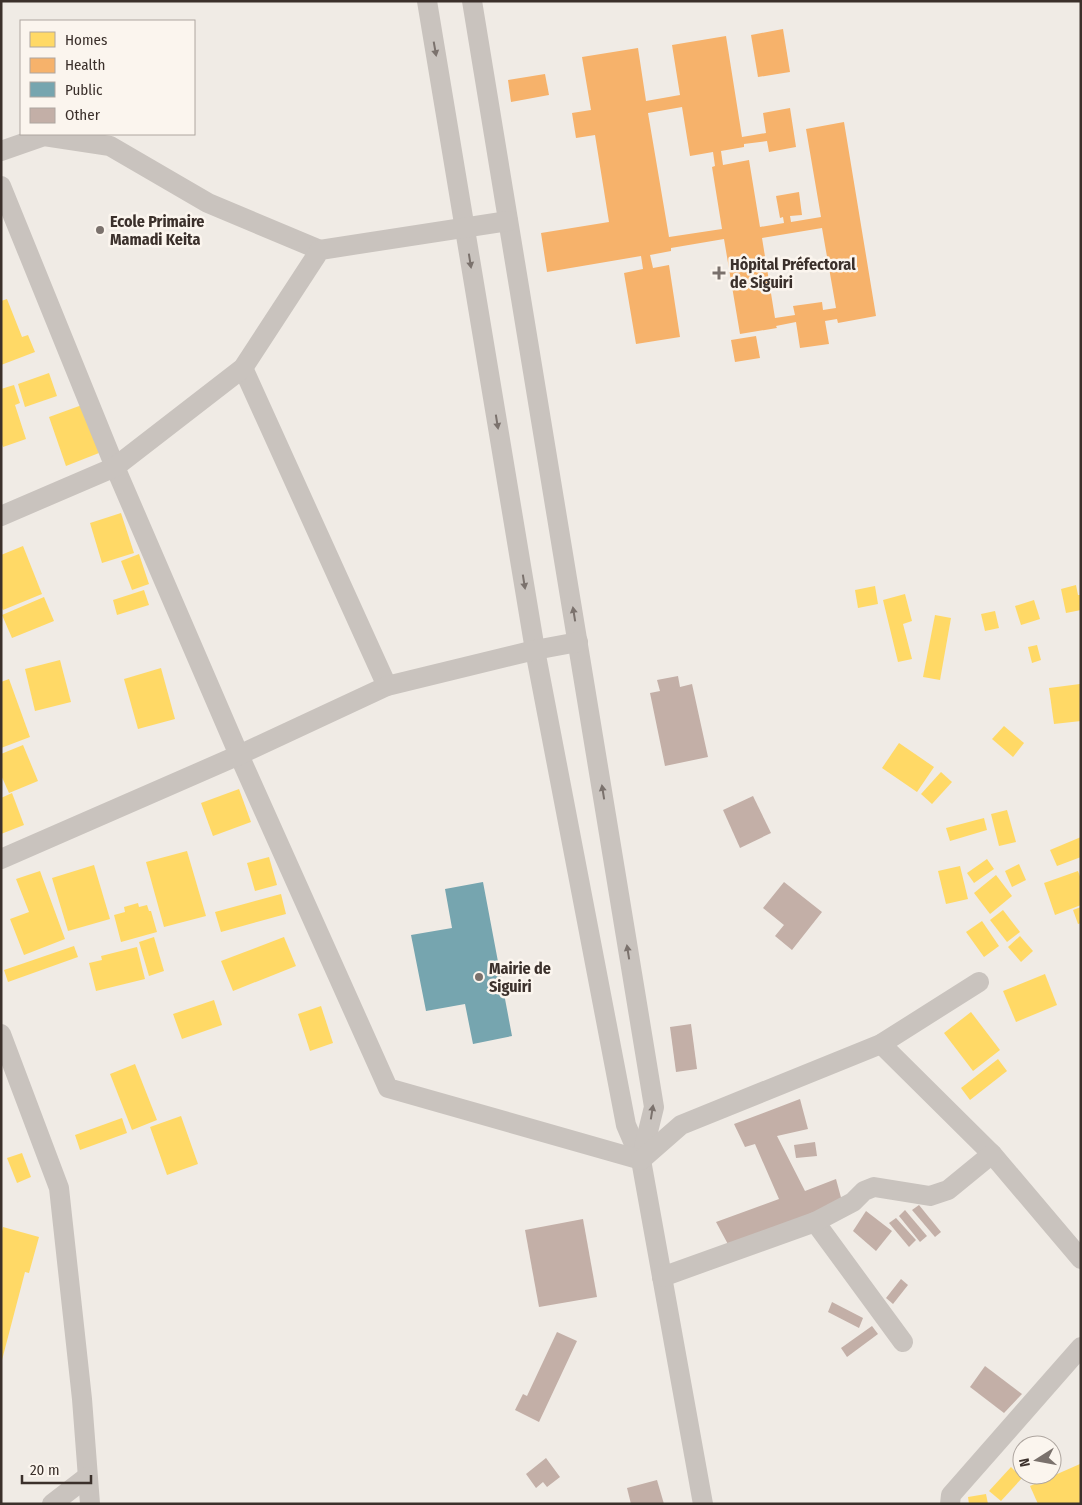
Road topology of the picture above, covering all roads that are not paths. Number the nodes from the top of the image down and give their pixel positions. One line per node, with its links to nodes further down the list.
1 (427, 1): 6 (street, one-way to 6)
2 (472, 1): 5 (street)
3 (1, 151): 7 (street)
4 (1, 186): 9 (street)
5 (508, 221): 6 (street); 11 (street, one-way to 5)
6 (465, 228): 7 (street); 12 (street, one-way to 12)
7 (320, 250): 8 (street)
8 (243, 368): 9 (street); 13 (street)
9 (115, 467): 10 (street); 14 (street)
10 (1, 516)
11 (578, 642): 12 (street); 20 (street, one-way to 11)
12 (535, 650): 13 (street); 20 (street)
13 (387, 686): 14 (street)
14 (240, 755): 15 (street); 20 (street)
15 (1, 859)
16 (979, 982): 18 (street)
17 (1, 1034): 26 (street)
18 (881, 1044): 19 (street); 20 (street)
19 (992, 1154): 21 (street); 22 (street)
20 (641, 1160): 23 (street)
21 (815, 1222): 23 (street); 24 (street)
22 (1081, 1259)
23 (662, 1278): 29 (street)
24 (903, 1342)
25 (1081, 1347): 30 (street)
26 (87, 1477): 27 (street); 28 (street)
27 (52, 1504)
28 (90, 1504)
29 (704, 1504)
30 (950, 1504)

